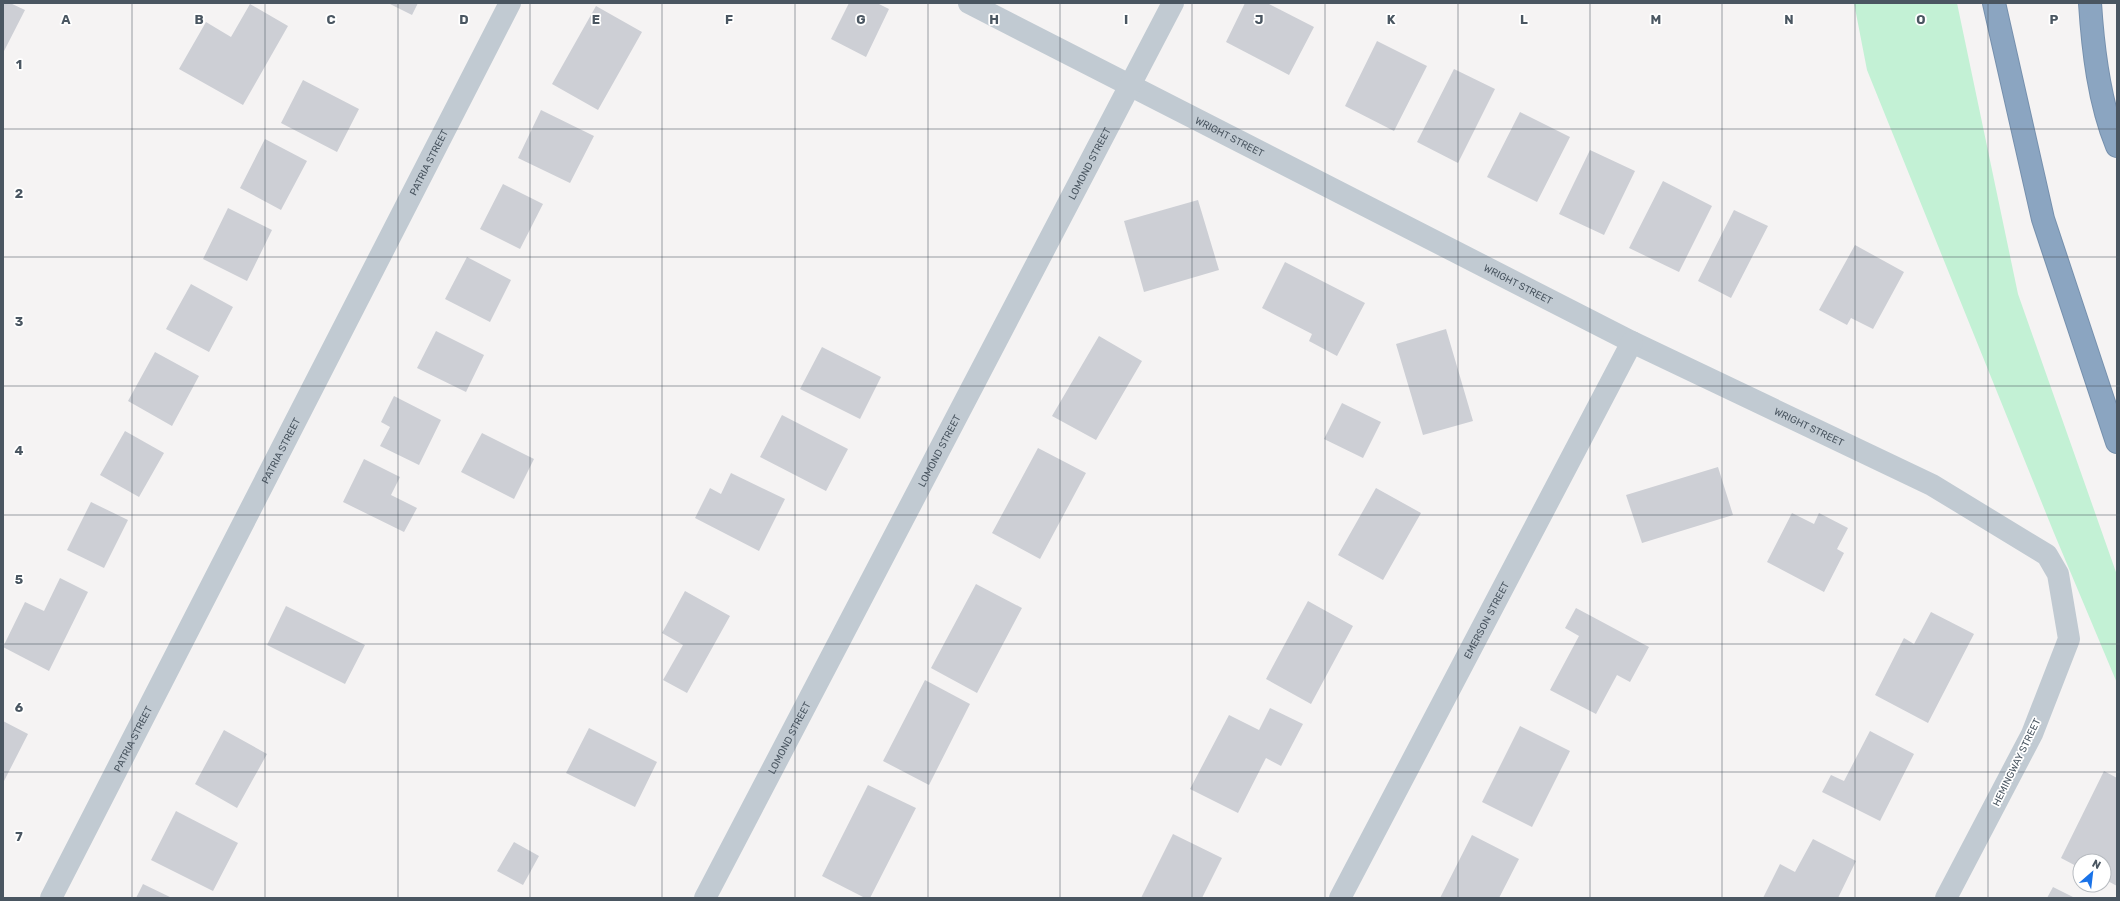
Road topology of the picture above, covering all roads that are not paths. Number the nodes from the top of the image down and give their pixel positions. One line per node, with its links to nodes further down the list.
1 (510, 3): 11 (street, PATRIA STREET)
2 (969, 3): 6 (street, WRIGHT STREET)
3 (1173, 3): 6 (street, LOMOND STREET)
4 (1994, 3): 9 (highway)
5 (2090, 3): 7 (highway)
6 (1130, 85): 8 (street, WRIGHT STREET); 12 (street, LOMOND STREET)
7 (2117, 146)
8 (1632, 342): 10 (street, WRIGHT STREET); 13 (street, EMERSON STREET)
9 (2117, 442)
10 (2058, 574): 14 (street, HEMINGWAY STREET)
11 (51, 898)
12 (705, 898)
13 (1340, 898)
14 (1946, 898)

